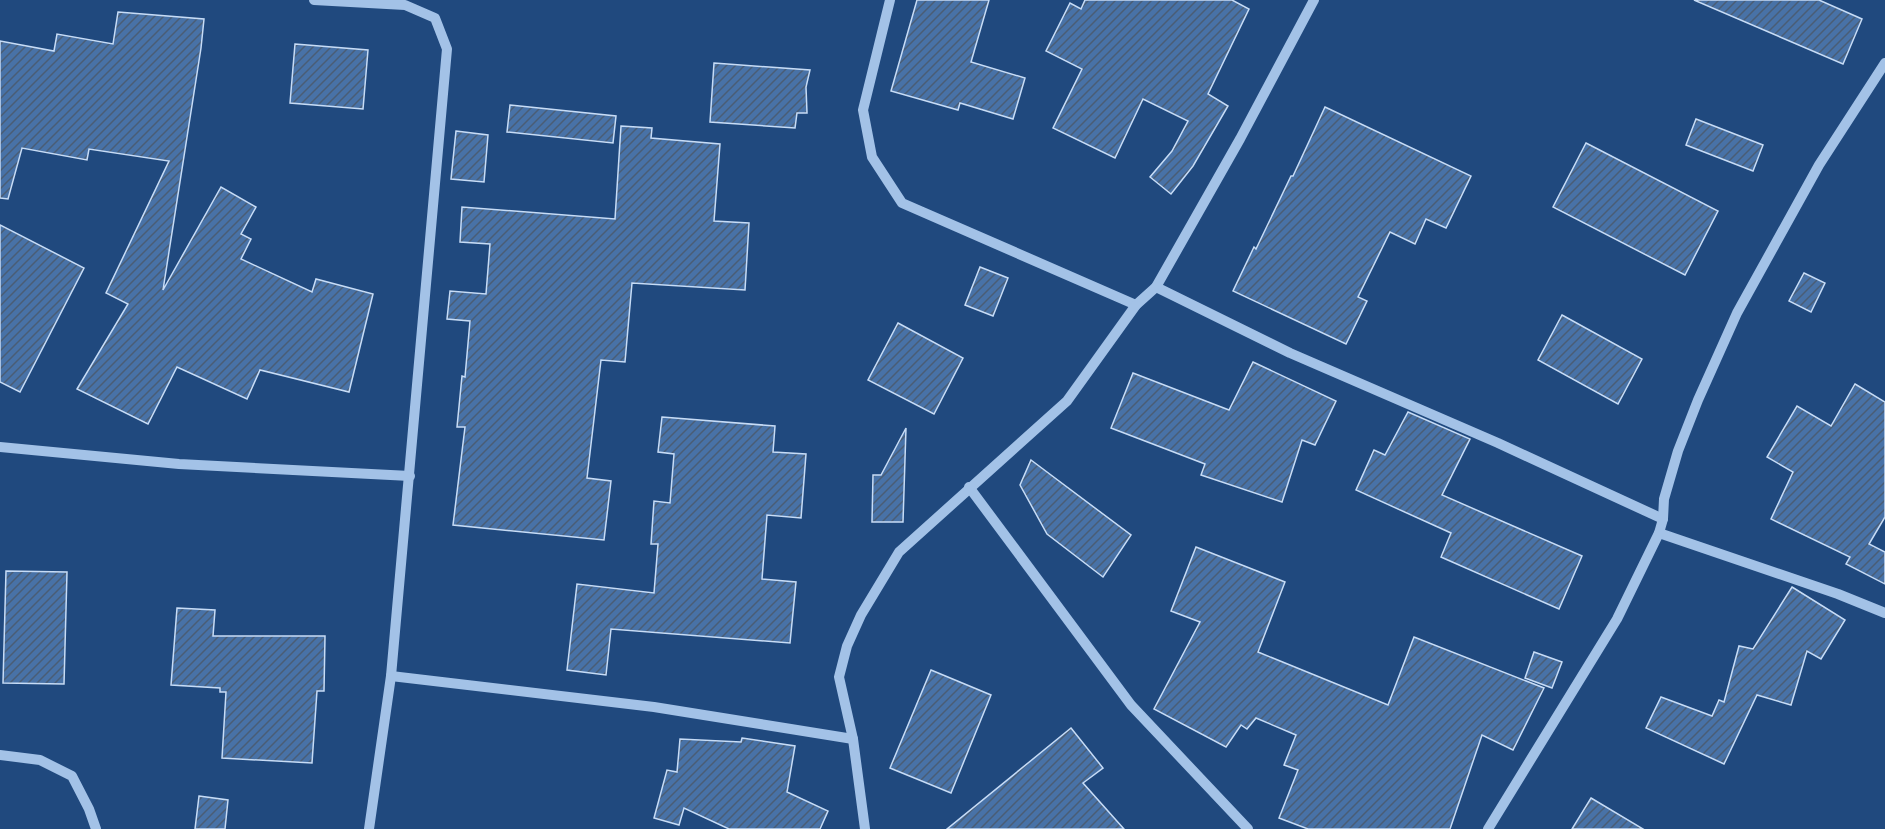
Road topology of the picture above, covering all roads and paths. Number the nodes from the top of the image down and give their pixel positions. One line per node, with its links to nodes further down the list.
1 (314, 0): 8 (street)
2 (890, 0): 6 (street)
3 (1314, 0): 5 (street)
4 (1885, 63): 10 (street)
5 (1156, 286): 6 (street); 10 (street)
6 (1136, 305): 9 (street)
7 (0, 447): 8 (street)
8 (410, 476): 13 (street)
9 (969, 487): 14 (street); 19 (street)
10 (1663, 519): 11 (street)
11 (1659, 532): 12 (street); 20 (street)
12 (1885, 613)
13 (391, 676): 14 (street); 17 (street)
14 (853, 739): 18 (street)
15 (0, 755): 16 (street)
16 (96, 829)
17 (369, 829)
18 (865, 829)
19 (1248, 829)
20 (1488, 829)

